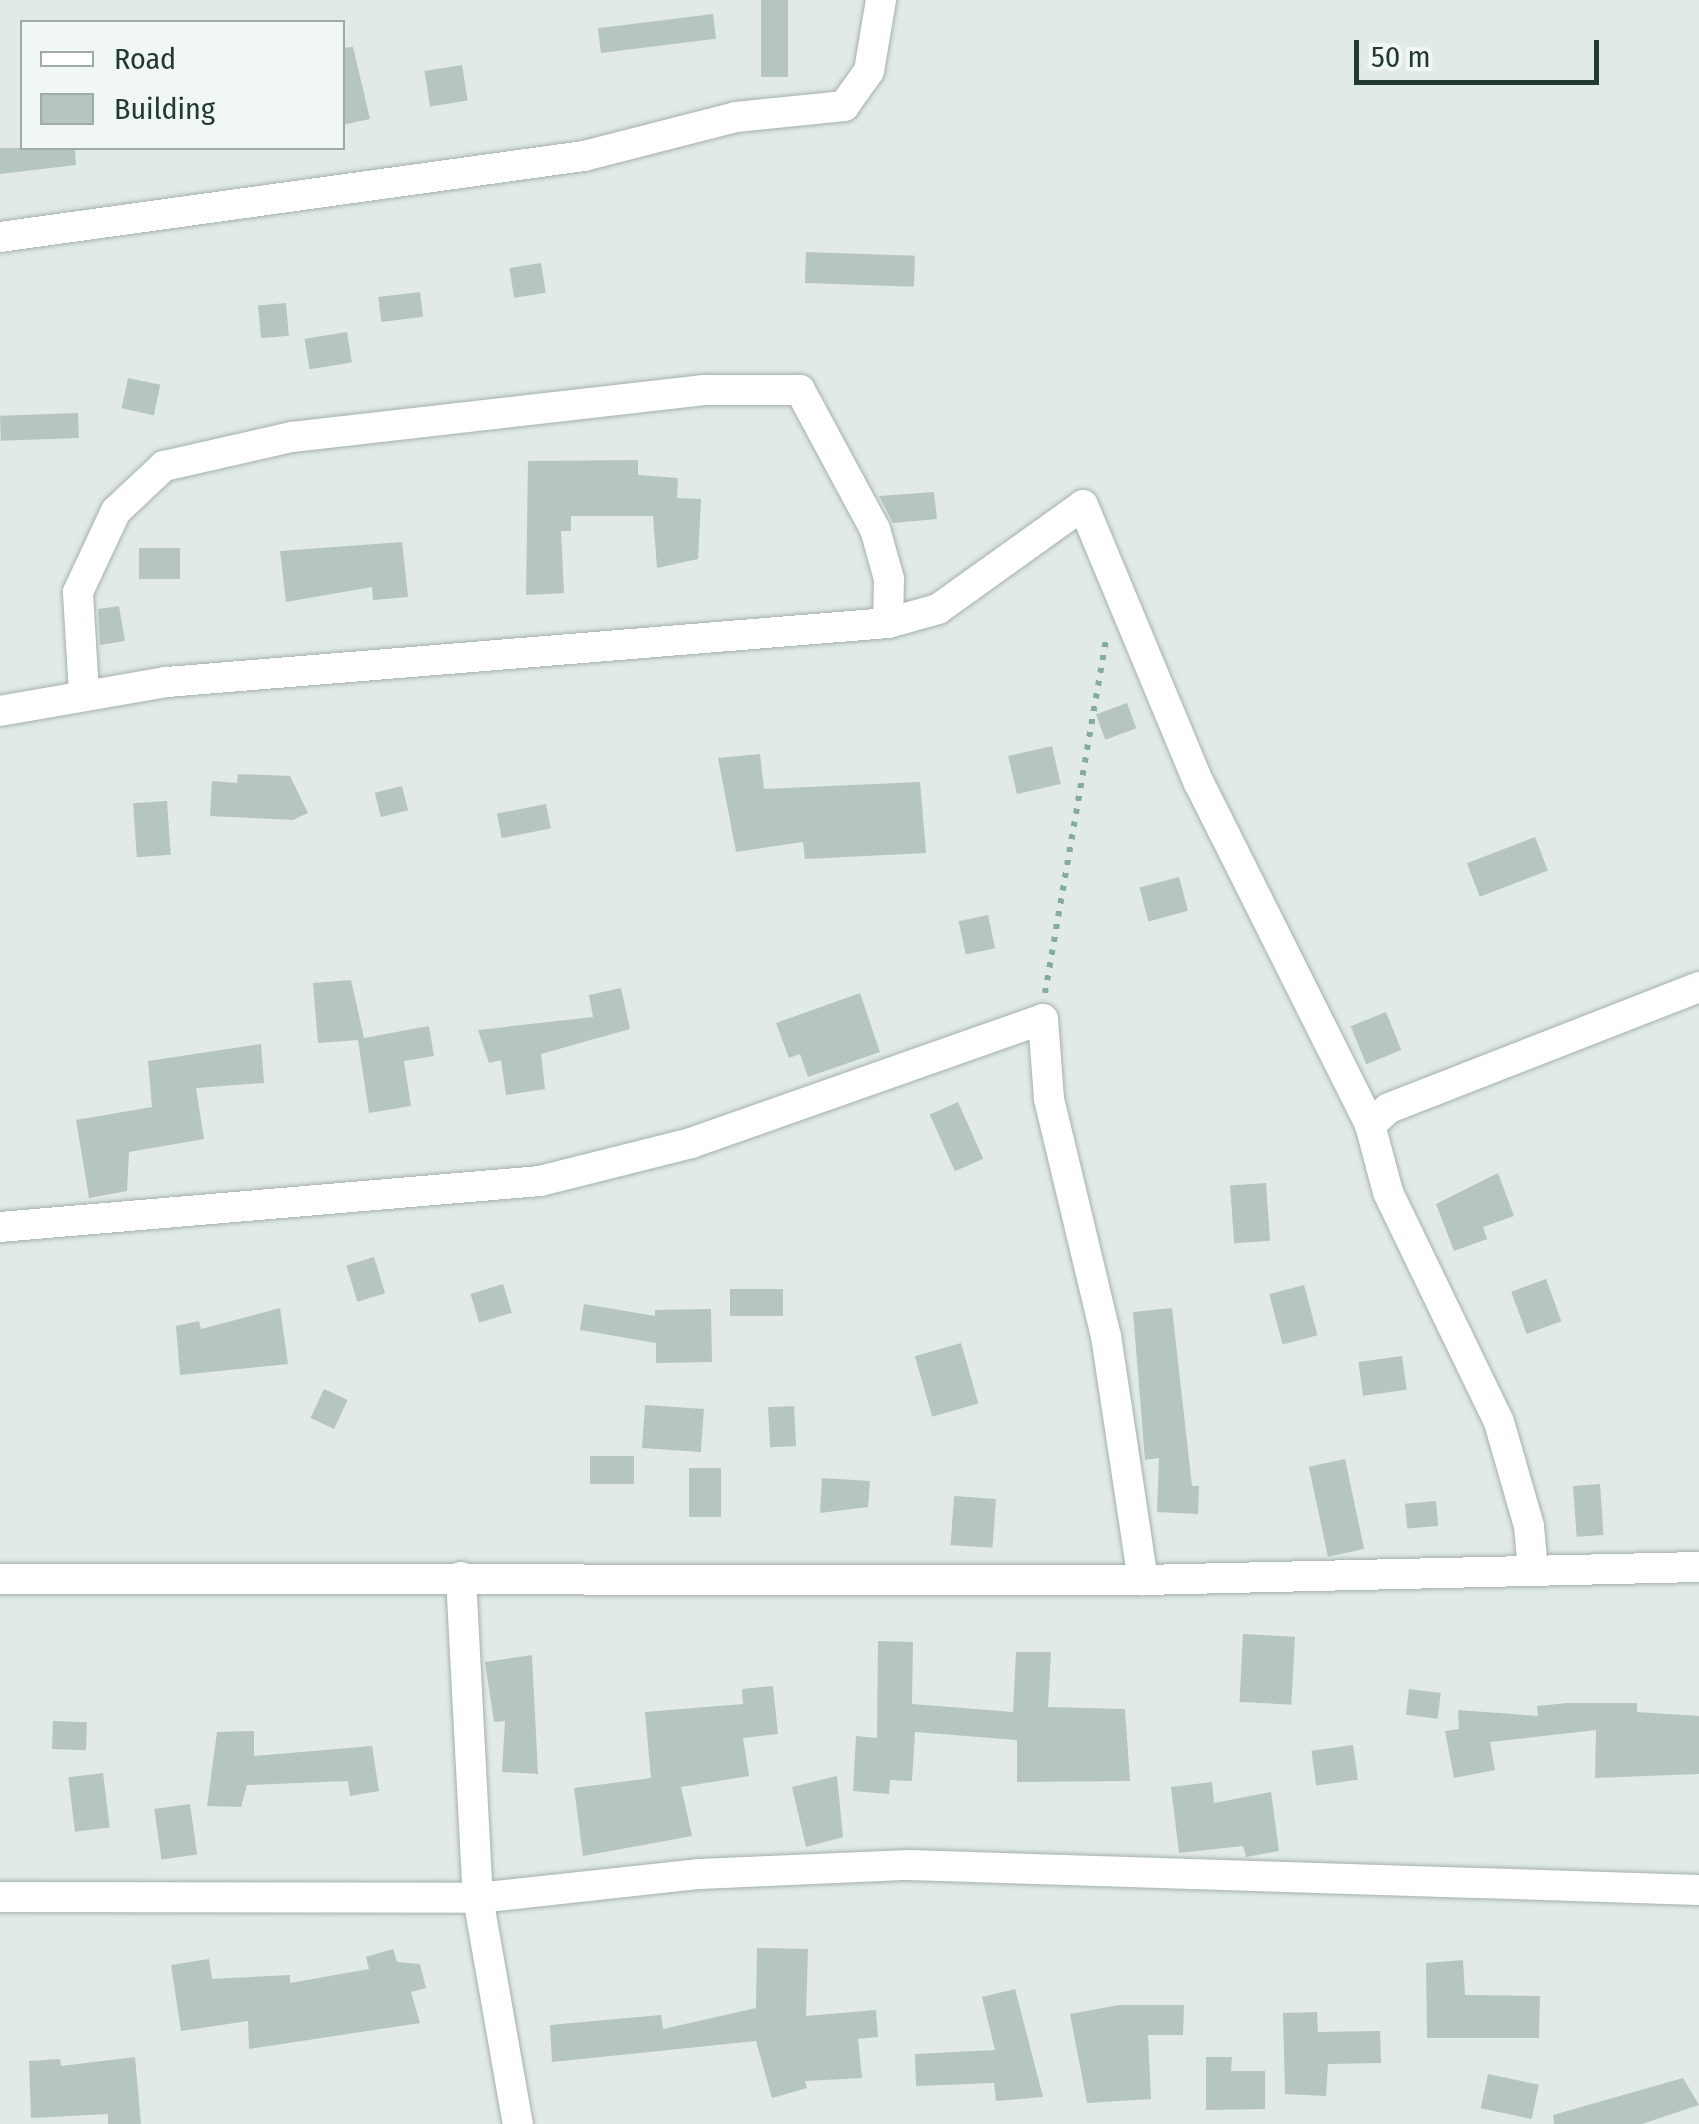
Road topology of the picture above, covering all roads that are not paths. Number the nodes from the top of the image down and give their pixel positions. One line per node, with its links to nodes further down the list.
1 (881, 0): 2 (street)
2 (0, 237)
3 (888, 623): 4 (street); 4 (street); 7 (street)
4 (84, 694): 5 (street)
5 (0, 711)
6 (1699, 987): 7 (street)
7 (1370, 1124): 10 (street)
8 (0, 1227): 13 (street)
9 (1699, 1567): 10 (street)
10 (1533, 1571): 13 (street)
11 (461, 1577): 12 (street); 13 (street); 16 (street)
12 (0, 1579)
13 (1143, 1580)
14 (1699, 1890): 16 (street)
15 (0, 1897): 16 (street)
16 (478, 1898): 17 (street)
17 (518, 2124)

